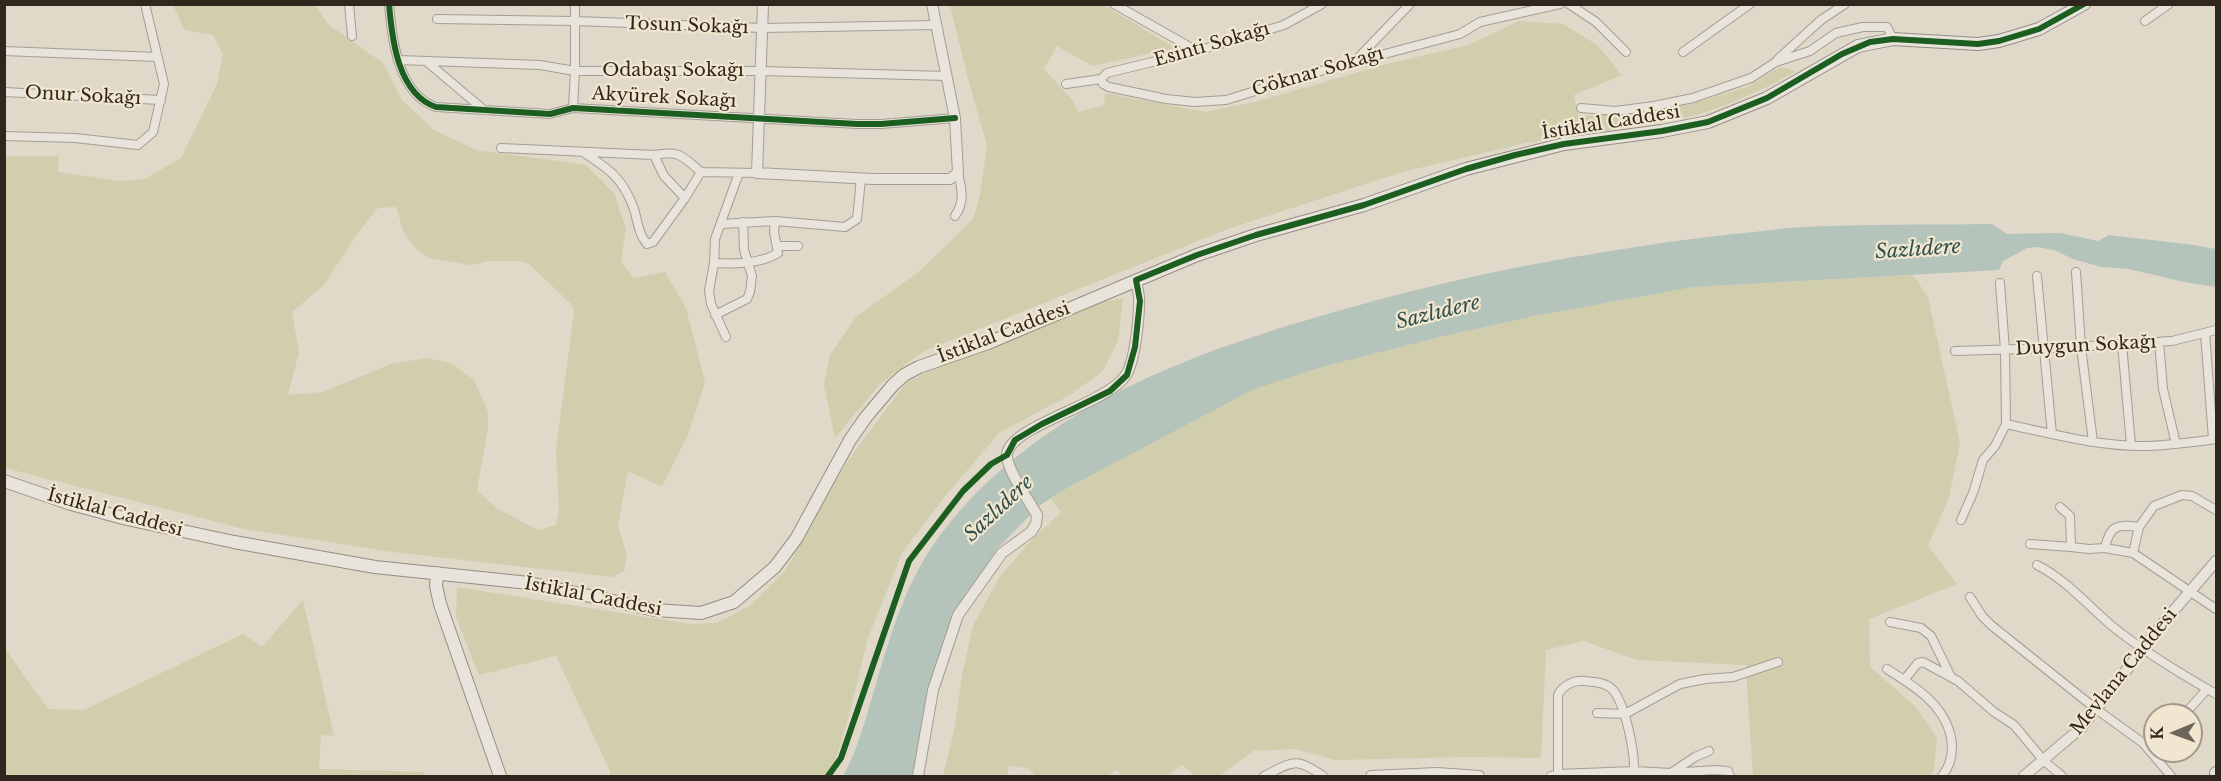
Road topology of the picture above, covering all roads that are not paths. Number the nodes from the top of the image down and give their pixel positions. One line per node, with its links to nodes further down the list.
1 (145, 4): 27 (street)
2 (349, 4): 21 (street)
3 (389, 4): 28 (street)
4 (575, 4): 17 (street)
5 (763, 4): 20 (street)
6 (932, 4): 19 (street)
7 (1114, 4): 24 (street)
8 (1322, 4): 24 (street, Esinti Sokağı)
9 (1410, 4): 30 (street)
10 (1560, 4): 30 (street, Göknar Sokağı)
11 (1569, 4): 25 (street)
12 (1750, 4): 26 (street)
13 (1845, 4): 31 (street)
14 (2084, 4): 22 (main road, İstiklal Caddesi)
15 (2169, 4): 18 (street)
16 (437, 19): 17 (street, Tosun Sokağı)
17 (575, 21): 20 (street, Tosun Sokağı); 32 (street)
18 (2145, 21)
19 (936, 25): 20 (street, Tosun Sokağı); 34 (street)
20 (763, 28): 33 (street)
21 (352, 36)
22 (1893, 39): 31 (street); 64 (main road, İstiklal Caddesi)
23 (4, 51): 27 (street)
24 (1197, 51): 35 (street, Esinti Sokağı)
25 (1626, 52)
26 (1683, 52)
27 (157, 57): 38 (street)
28 (399, 60): 29 (street, Odabaşı Sokağı); 41 (street, Akyürek Sokağı)
29 (426, 61): 32 (street, Odabaşı Sokağı); 41 (street)
30 (1356, 61): 35 (street, Göknar Sokağı)
31 (1776, 62): 40 (street)
32 (575, 70): 33 (street, Odabaşı Sokağı); 39 (street)
33 (761, 71): 34 (street, Odabaşı Sokağı); 42 (street)
34 (947, 76): 43 (street)
35 (1101, 79): 36 (street, Esinti Sokağı)
36 (1066, 84)
37 (4, 92): 38 (street, Onur Sokağı)
38 (161, 100): 44 (street)
39 (573, 108): 41 (street, Akyürek Sokağı); 42 (street, Akyürek Sokağı)
40 (1581, 108)
41 (484, 110)
42 (759, 117): 43 (street, Akyürek Sokağı); 50 (street)
43 (956, 118): 51 (street)
44 (4, 136)
45 (501, 148): 46 (street)
46 (583, 152): 47 (street); 53 (street)
47 (654, 154): 48 (street); 53 (street)
48 (701, 172): 49 (street); 53 (street)
49 (739, 173): 50 (street); 57 (street)
50 (757, 173): 52 (street)
51 (958, 173): 52 (street); 54 (street)
52 (861, 178): 55 (street)
53 (685, 198)
54 (955, 216)
55 (775, 221): 56 (street); 58 (street)
56 (743, 222): 57 (street); 60 (street)
57 (721, 224): 61 (street)
58 (777, 246): 59 (street); 60 (street)
59 (798, 246)
60 (747, 261): 61 (street); 66 (street)
61 (714, 263): 66 (street)
62 (2076, 272): 72 (street)
63 (2037, 276): 73 (street)
64 (1136, 280): 93 (main road, İstiklal Caddesi); 116 (street)
65 (2000, 283): 74 (street)
66 (715, 315): 69 (street)
67 (2217, 330): 68 (street, Duygun Sokağı)
68 (2205, 333): 70 (street, Duygun Sokağı); 78 (street)
69 (726, 337)
70 (2159, 342): 71 (street, Duygun Sokağı); 80 (street)
71 (2122, 344): 72 (street, Duygun Sokağı); 81 (street)
72 (2081, 347): 73 (street, Duygun Sokağı); 79 (street)
73 (2043, 349): 74 (street, Duygun Sokağı); 77 (street)
74 (2005, 350): 75 (street, Duygun Sokağı); 76 (street)
75 (1955, 351)
76 (2006, 424): 77 (street); 85 (street)
77 (2052, 434): 79 (street)
78 (2215, 439): 80 (street)
79 (2093, 442): 81 (street)
80 (2176, 444): 81 (street)
81 (2131, 445)
82 (4, 481): 93 (main road, İstiklal Caddesi)
83 (2060, 507): 88 (street)
84 (2217, 510): 86 (street)
85 (1961, 520)
86 (2139, 527): 89 (street); 90 (street)
87 (2030, 544): 88 (street)
88 (2071, 547): 89 (street)
89 (2105, 548): 90 (street)
90 (2133, 554): 94 (street)
91 (2217, 561): 94 (street, Mevlana Caddesi)
92 (2037, 565): 98 (street)
93 (437, 573): 115 (main road)
94 (2191, 590): 96 (street); 98 (street, Mevlana Caddesi)
95 (1970, 597): 106 (street)
96 (2217, 609)
97 (1890, 622): 101 (street)
98 (2142, 650): 103 (street); 106 (street, Mevlana Caddesi)
99 (1778, 662): 108 (street)
100 (1887, 669): 102 (street)
101 (1951, 677): 102 (street); 110 (street)
102 (1904, 680): 121 (street)
103 (2207, 689): 104 (street); 105 (street)
104 (2217, 694)
105 (2195, 703)
106 (2096, 709): 110 (street, Mevlana Caddesi); 124 (street)
107 (1597, 713): 108 (street)
108 (1624, 714): 112 (street); 113 (street)
109 (1709, 751): 111 (street)
110 (2044, 761): 122 (street, Mevlana Caddesi); 123 (street)
111 (1671, 773): 112 (street); 120 (street)
112 (1633, 774): 113 (street)
113 (1554, 775)
114 (1474, 776): 119 (street)
115 (500, 777)
116 (918, 777)
117 (1264, 777): 118 (street)
118 (1323, 777)
119 (1371, 777)
120 (1730, 777)
121 (1942, 777)
122 (2024, 777)
123 (2062, 777)
124 (2171, 777)

